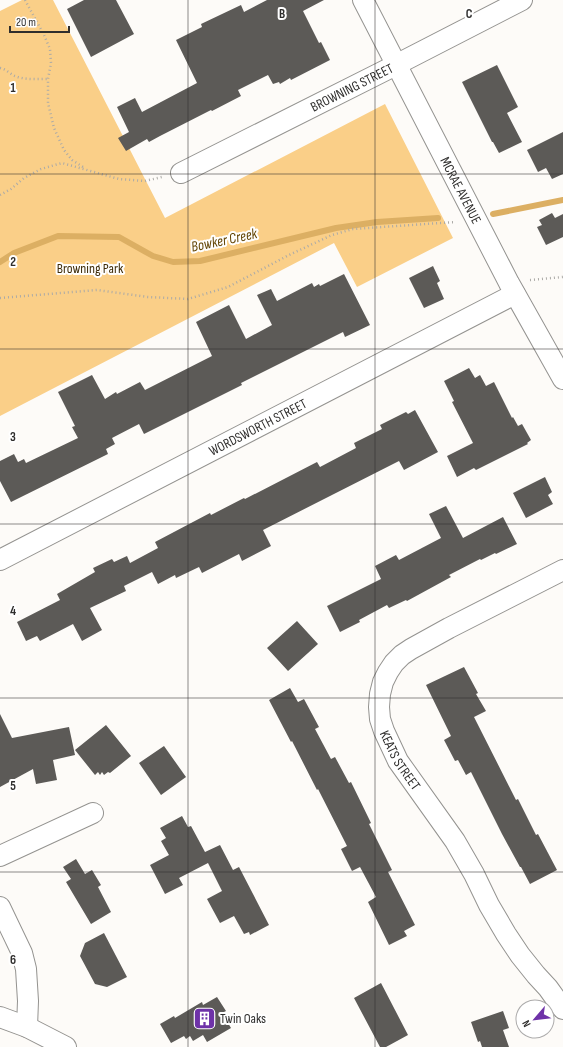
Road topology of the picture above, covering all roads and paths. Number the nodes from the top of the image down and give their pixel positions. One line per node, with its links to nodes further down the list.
1 (25, 0): 6 (path)
2 (363, 0): 4 (street, MCRAE AVENUE)
3 (522, 0): 4 (street, BROWNING STREET)
4 (396, 65): 8 (street, BROWNING STREET); 10 (street, MCRAE AVENUE)
5 (0, 68): 6 (path)
6 (48, 79): 7 (path)
7 (85, 169): 8 (path); 9 (path)
8 (180, 173)
9 (0, 195)
10 (477, 221): 12 (street, MCRAE AVENUE); 13 (path)
11 (563, 277): 12 (path)
12 (520, 287): 14 (street, MCRAE AVENUE); 15 (street, WORDSWORTH STREET)
13 (0, 298)
14 (563, 379)
15 (0, 560)
16 (563, 570): 20 (street, KEATS STREET)
17 (93, 813): 18 (street)
18 (0, 856)
19 (0, 907): 22 (street)
20 (563, 1009)
21 (0, 1018): 22 (street)
22 (26, 1027): 23 (street)
23 (66, 1047)

